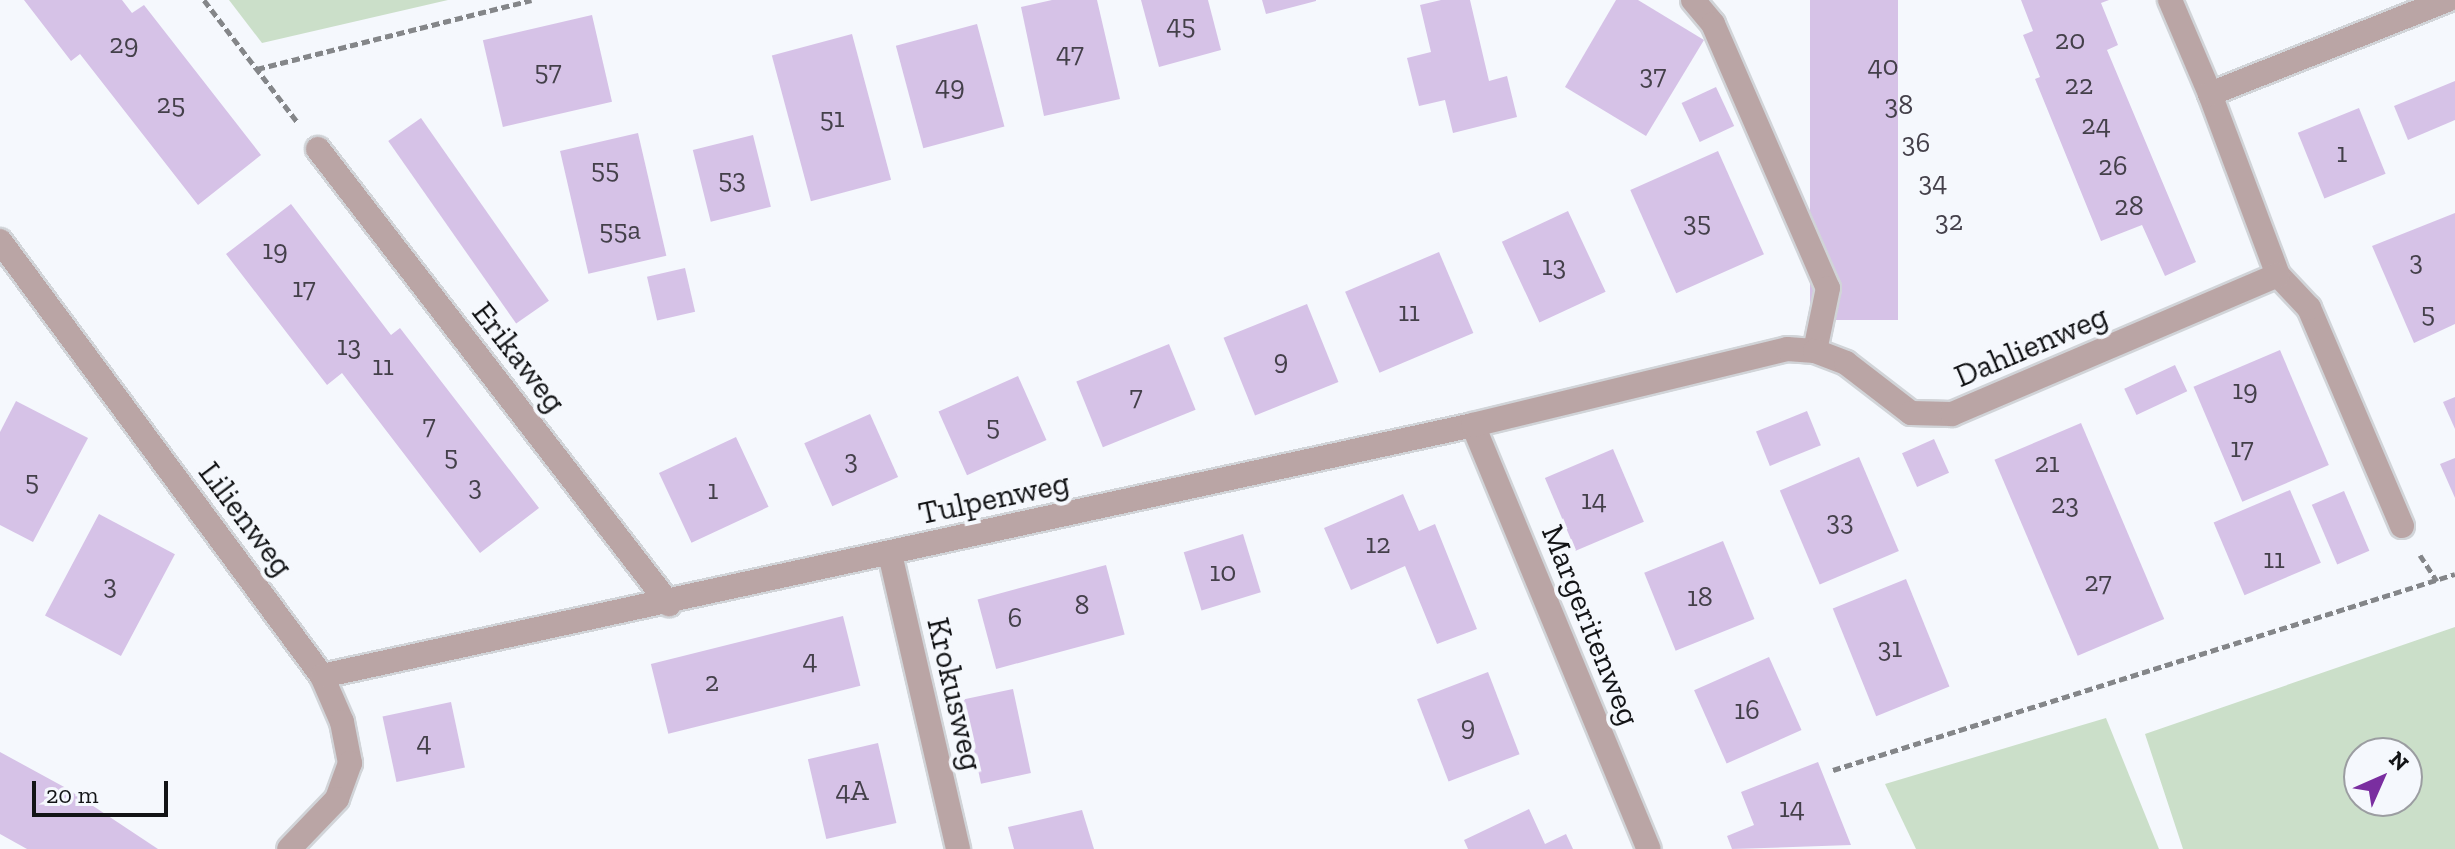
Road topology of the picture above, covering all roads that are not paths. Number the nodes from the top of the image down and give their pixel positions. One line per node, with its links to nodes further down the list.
1 (1693, 0): 8 (street)
2 (2170, 0): 4 (street)
3 (2448, 0): 4 (street)
4 (2210, 94): 7 (street)
5 (318, 149): 13 (street, Erikaweg)
6 (0, 241): 14 (street, Lilienweg)
7 (2278, 275): 8 (street, Dahlienweg); 11 (street)
8 (1815, 351): 9 (street, Dahlienweg)
9 (1678, 377): 10 (street, Tulpenweg)
10 (1473, 425): 12 (street, Tulpenweg); 17 (street, Margeritenweg)
11 (2402, 526)
12 (890, 554): 13 (street, Tulpenweg); 16 (street, Krokusweg)
13 (669, 604): 14 (street, Tulpenweg)
14 (322, 676): 15 (street, Lilienweg)
15 (289, 849)
16 (958, 849)
17 (1649, 849)

